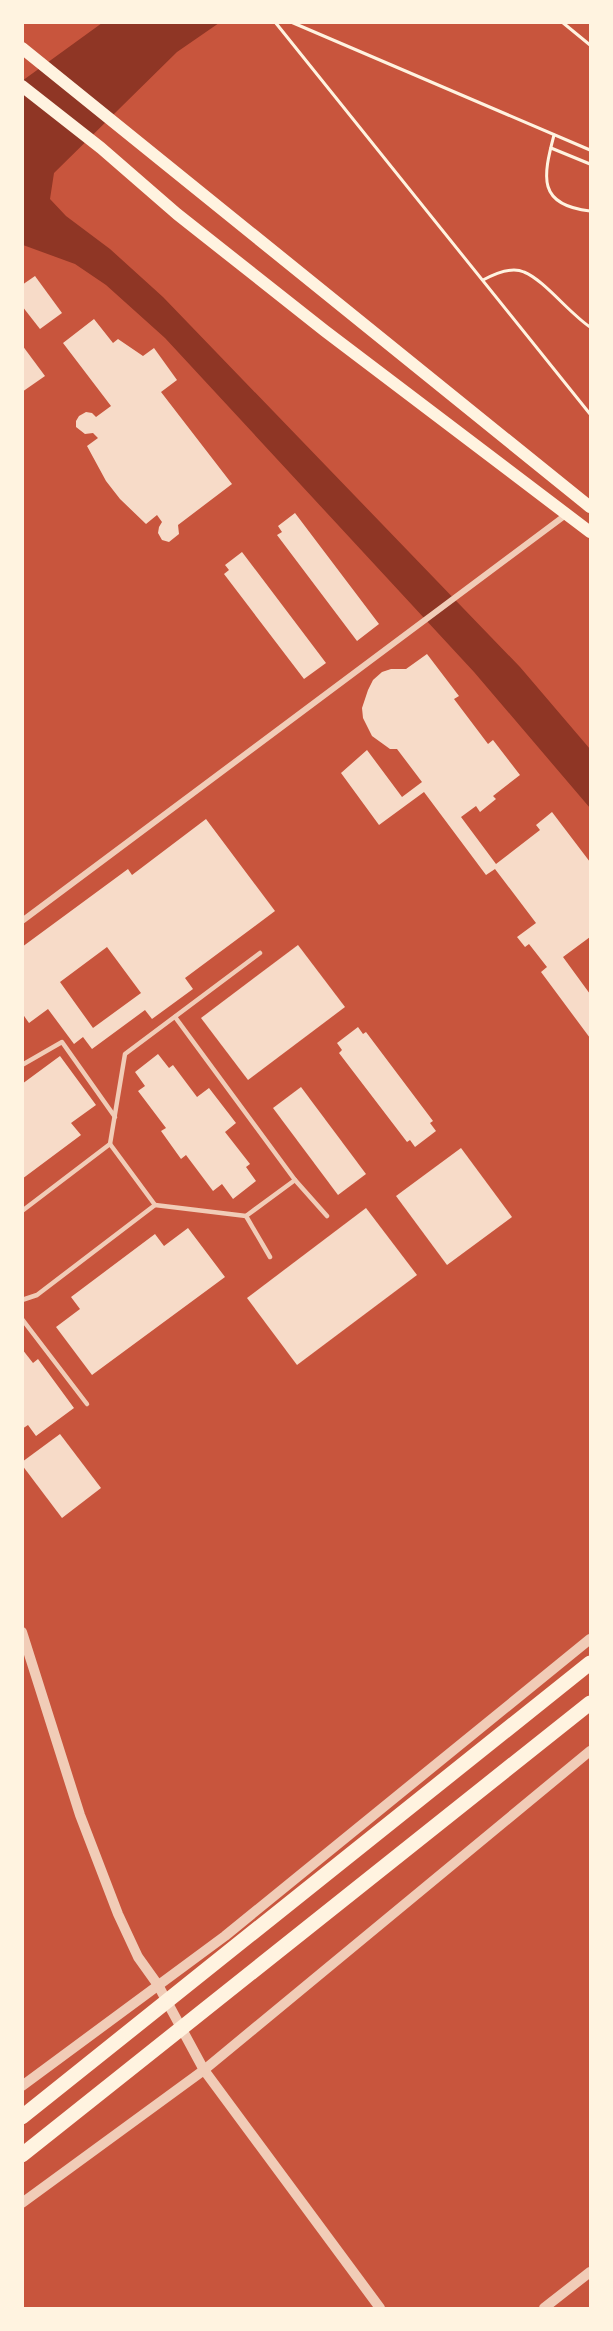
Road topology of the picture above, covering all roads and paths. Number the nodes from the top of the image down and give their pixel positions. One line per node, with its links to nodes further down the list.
1 (275, 22): 12 (path)
2 (291, 22): 7 (path)
3 (562, 22): 4 (path)
4 (591, 45)
5 (22, 48): 15 (main road)
6 (22, 86): 16 (main road)
7 (554, 135): 8 (path); 9 (path)
8 (551, 148): 10 (path); 11 (path)
9 (591, 150)
10 (591, 164)
11 (591, 211)
12 (483, 280): 13 (path); 14 (path)
13 (591, 327)
14 (591, 414)
15 (591, 507)
16 (567, 514): 17 (main road); 18 (street)
17 (591, 532)
18 (22, 921)
19 (260, 953): 20 (lane)
20 (175, 1017): 22 (lane); 24 (lane)
21 (22, 1065): 22 (lane)
22 (115, 1117): 23 (lane)
23 (110, 1144): 25 (lane); 26 (lane)
24 (295, 1180): 27 (lane); 28 (lane)
25 (155, 1205): 27 (lane); 30 (lane)
26 (22, 1211)
27 (246, 1216): 29 (lane)
28 (327, 1216)
29 (270, 1257)
30 (22, 1300)
31 (22, 1319): 32 (lane)
32 (87, 1404)
33 (22, 1632): 38 (street)
34 (591, 1639): 38 (street)
35 (591, 1663): 41 (main road)
36 (591, 1703): 42 (main road)
37 (591, 1751): 39 (street)
38 (158, 1985): 39 (street); 40 (street)
39 (204, 2070): 43 (street); 45 (street)
40 (22, 2086)
41 (22, 2117)
42 (22, 2155)
43 (22, 2203)
44 (591, 2272): 46 (street)
45 (380, 2308)
46 (544, 2308)

